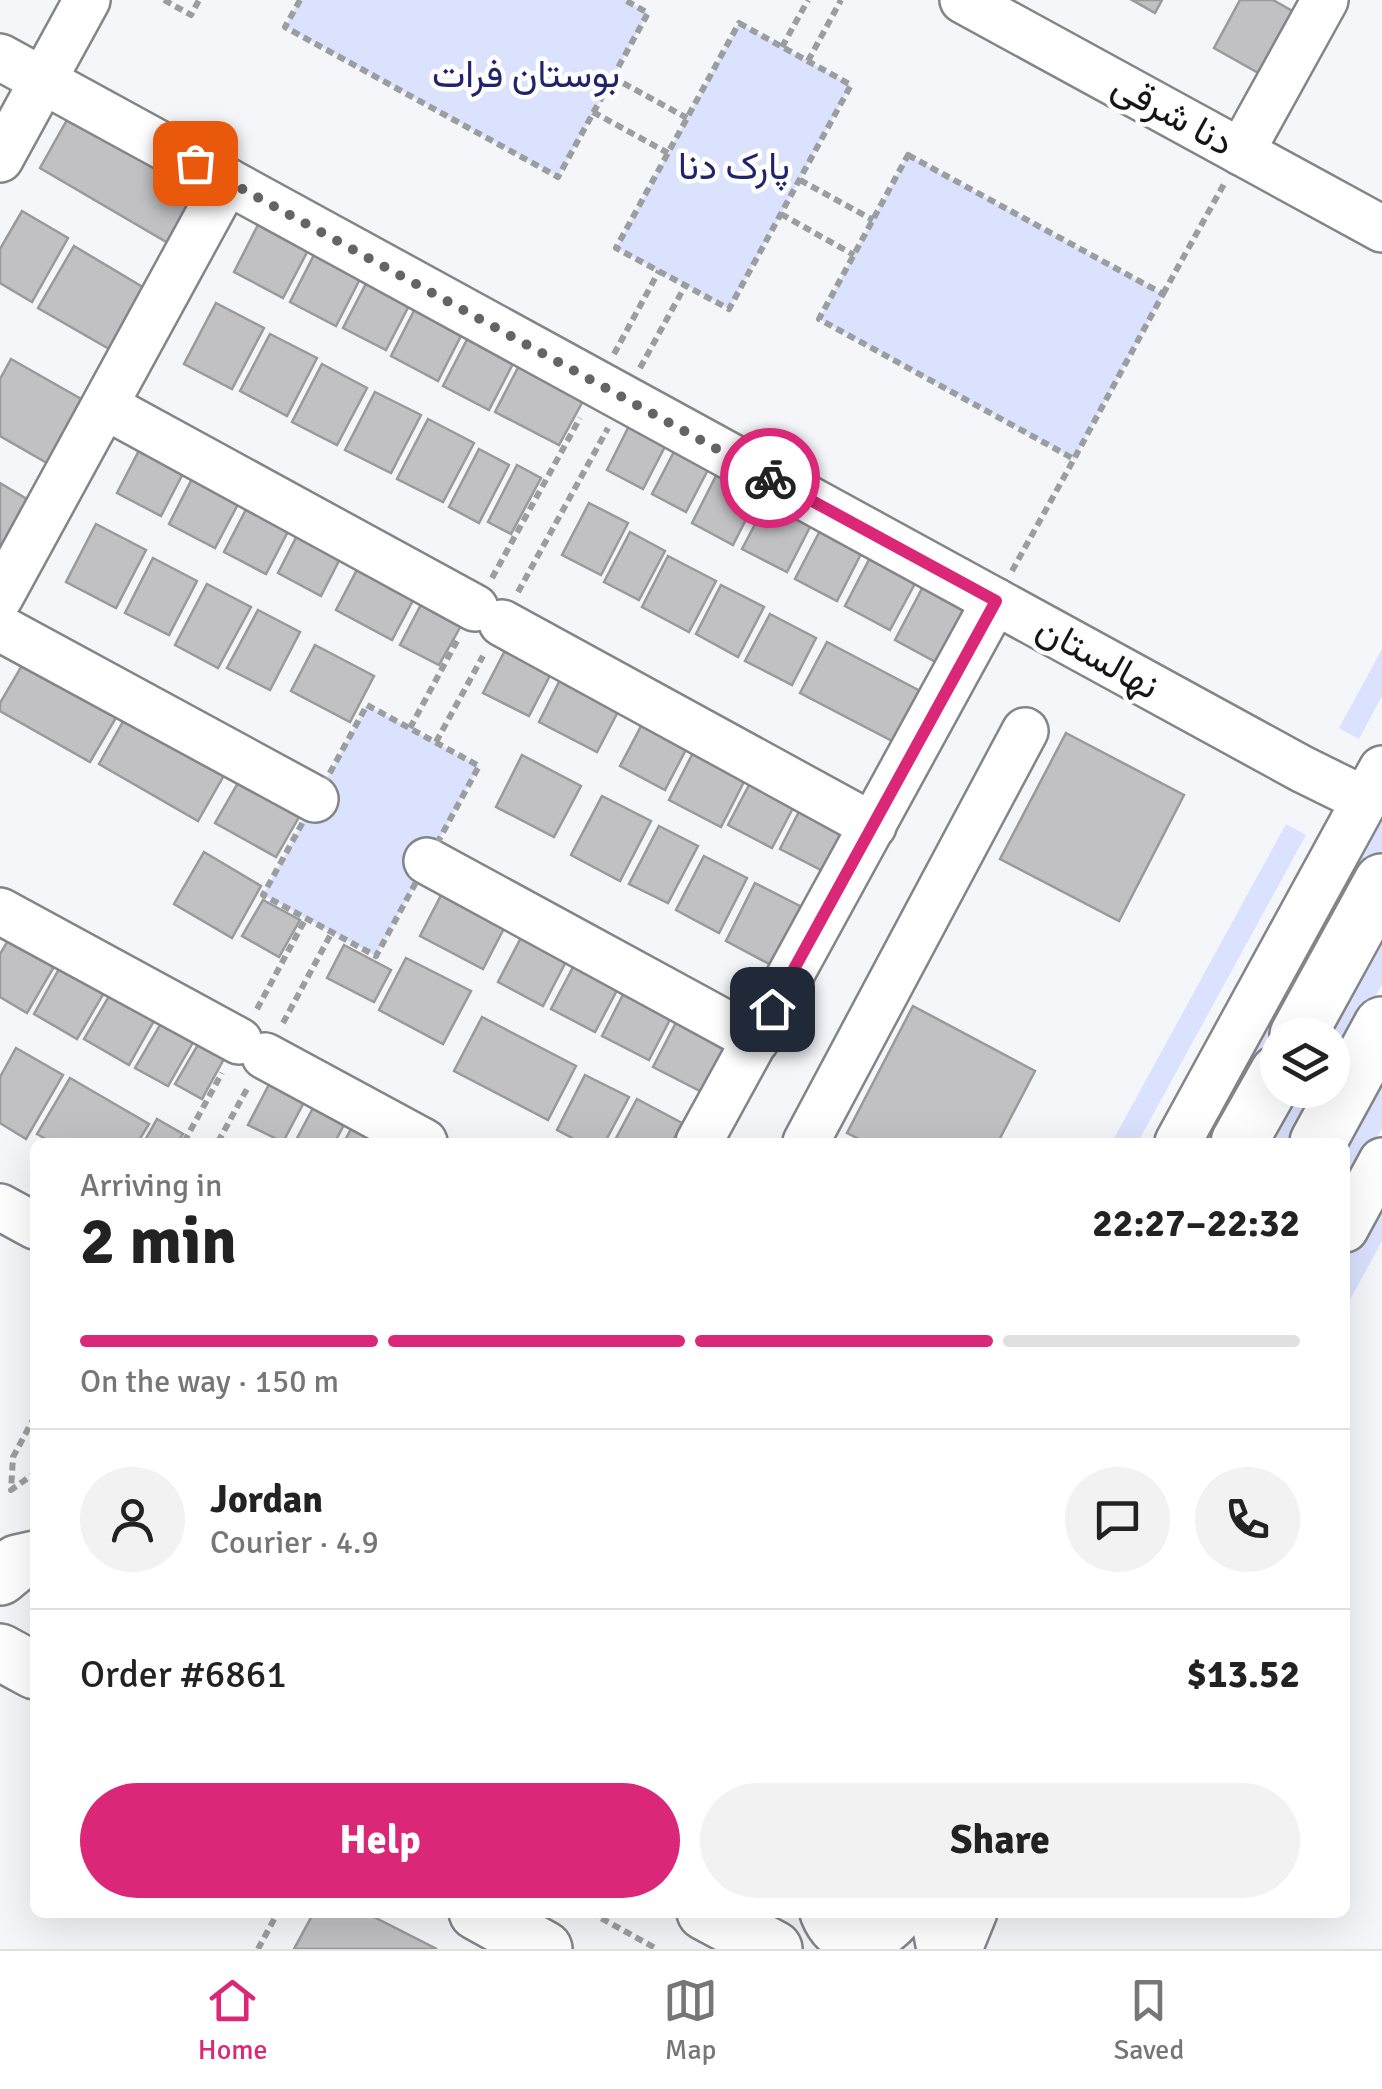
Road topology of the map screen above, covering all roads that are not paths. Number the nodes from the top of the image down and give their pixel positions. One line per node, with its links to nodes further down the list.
1 (87, 0): 5 (street)
2 (964, 0): 6 (street, دنا شرقی)
3 (1324, 0): 6 (street)
4 (0, 57): 5 (street, نهالستان)
5 (43, 81): 7 (street); 8 (street, نهالستان)
6 (1241, 152): 9 (street, دنا شرقی)
7 (0, 160)
8 (227, 180): 10 (street); 12 (street, نهالستان)
9 (1382, 229)
10 (104, 406): 11 (street); 17 (street)
11 (0, 598)
12 (996, 601): 15 (street, نهالستان); 17 (street)
13 (0, 628): 16 (street)
14 (1026, 732): 27 (street)
15 (1373, 784): 28 (street)
16 (315, 800)
17 (873, 826): 23 (street)
18 (428, 861): 23 (street)
19 (1382, 882): 21 (main road)
20 (0, 911): 25 (street)
21 (1307, 1018)
22 (1382, 1025): 30 (main road)
23 (756, 1040): 26 (street)
24 (1260, 1105): 29 (main road)
25 (417, 1138)
26 (702, 1138)
27 (808, 1138)
28 (1180, 1138)
29 (1241, 1138)
30 (1320, 1138)
31 (1382, 1161): 33 (street)
32 (0, 1207): 34 (street)
33 (1350, 1220)
34 (30, 1223)
35 (0, 1528): 36 (main road)
36 (30, 1545)
37 (30, 1560): 38 (main road)
38 (0, 1576)
39 (488, 1918): 45 (main road)
40 (716, 1918): 46 (main road)
41 (815, 1918): 47 (main road)
42 (831, 1918): 44 (main road)
43 (971, 1918): 49 (street)
44 (901, 1922): 48 (main road)
45 (544, 1949)
46 (774, 1949)
47 (798, 1949)
48 (945, 1949)
49 (958, 1949)

